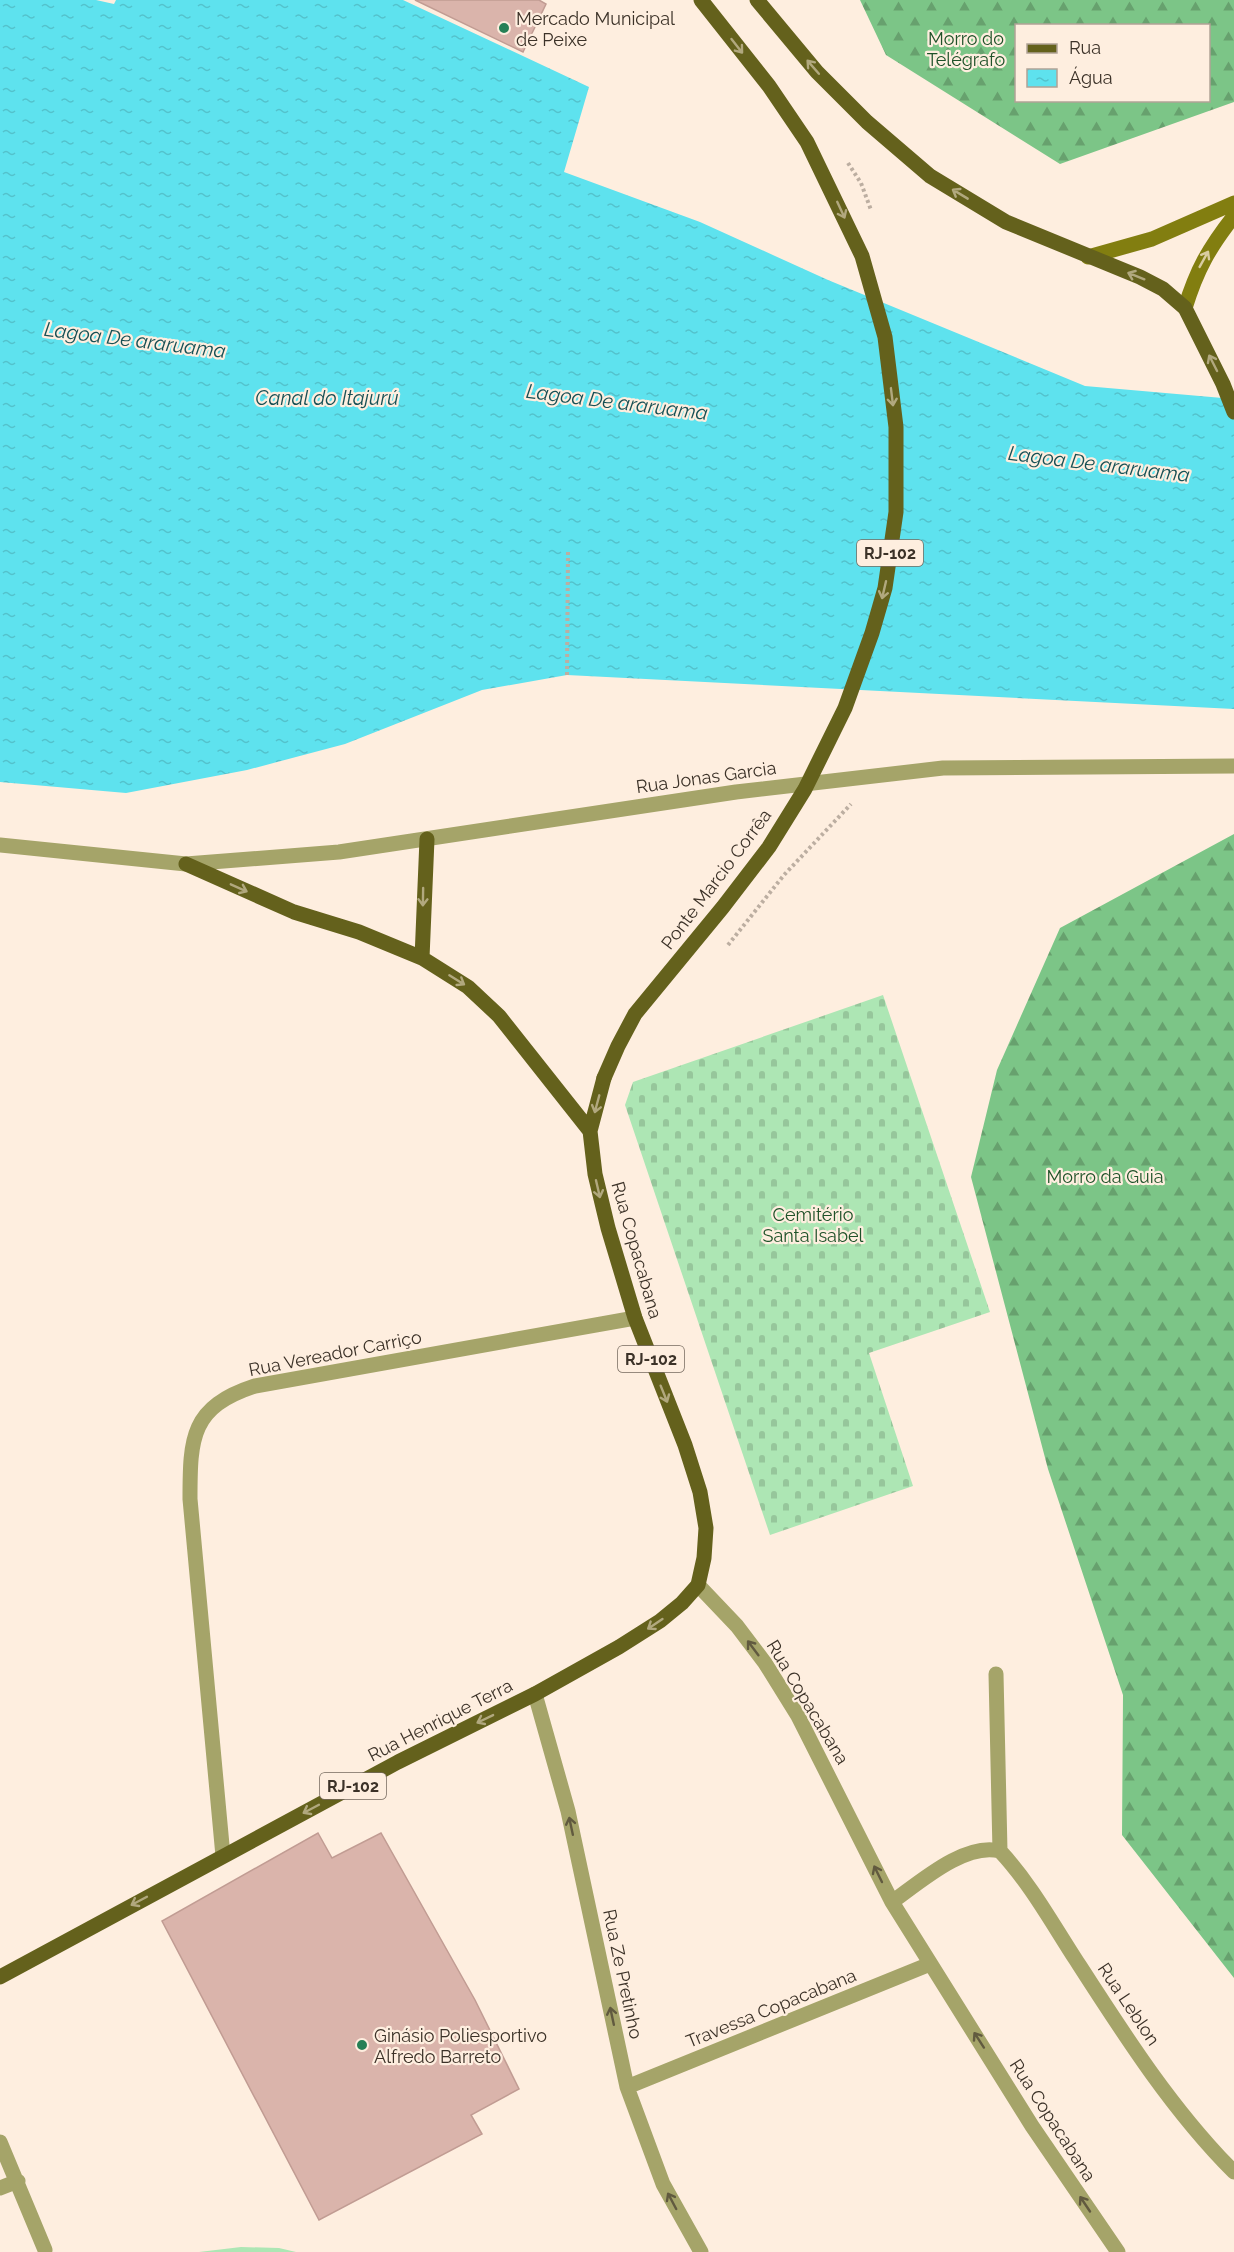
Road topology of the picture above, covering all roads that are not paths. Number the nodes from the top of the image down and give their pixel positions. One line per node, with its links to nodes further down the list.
1 (700, 0): 13 (main road, Ponte Marcio Corrêa / RJ-102, one-way to 13, bridge)
2 (757, 0): 5 (main road, one-way to 2)
3 (1234, 203): 5 (main road)
4 (1234, 216): 6 (main road, one-way to 4)
5 (1088, 257): 6 (main road, one-way to 5)
6 (1186, 312): 7 (main road, one-way to 6)
7 (1234, 412)
8 (1234, 766): 9 (street, Rua Jonas Garcia)
9 (427, 839): 11 (street, Rua Jonas Garcia); 12 (main road, one-way to 12)
10 (0, 845): 11 (street, Rua Jonas Garcia)
11 (186, 864): 12 (main road, one-way to 12)
12 (422, 958): 13 (main road, one-way to 13)
13 (590, 1131): 14 (main road, Rua Copacabana / RJ-102, one-way to 14)
14 (635, 1318): 15 (main road, Rua Copacabana / RJ-102, one-way to 15); 19 (street, Rua Vereador Carriço)
15 (698, 1585): 17 (main road, Rua Henrique Terra / RJ-102, one-way to 17); 20 (street, Rua Copacabana, one-way to 15)
16 (996, 1674): 18 (street)
17 (535, 1694): 19 (main road, Rua Henrique Terra / RJ-102, one-way to 19); 23 (street, Rua Ze Pretinho, one-way to 17)
18 (1000, 1851): 20 (street); 25 (street, Rua Leblon)
19 (223, 1856): 22 (main road, Rua Henrique Terra / RJ-102, one-way to 22)
20 (892, 1902): 21 (street, Rua Copacabana)
21 (930, 1965): 23 (street, Travessa Copacabana); 30 (street, Rua Copacabana, one-way to 21)
22 (0, 1977)
23 (627, 2087): 29 (street, Rua Ze Pretinho, one-way to 23)
24 (0, 2142): 26 (street)
25 (1234, 2172)
26 (18, 2181): 27 (street); 28 (street)
27 (0, 2188)
28 (45, 2250)
29 (701, 2252)
30 (1118, 2252)

